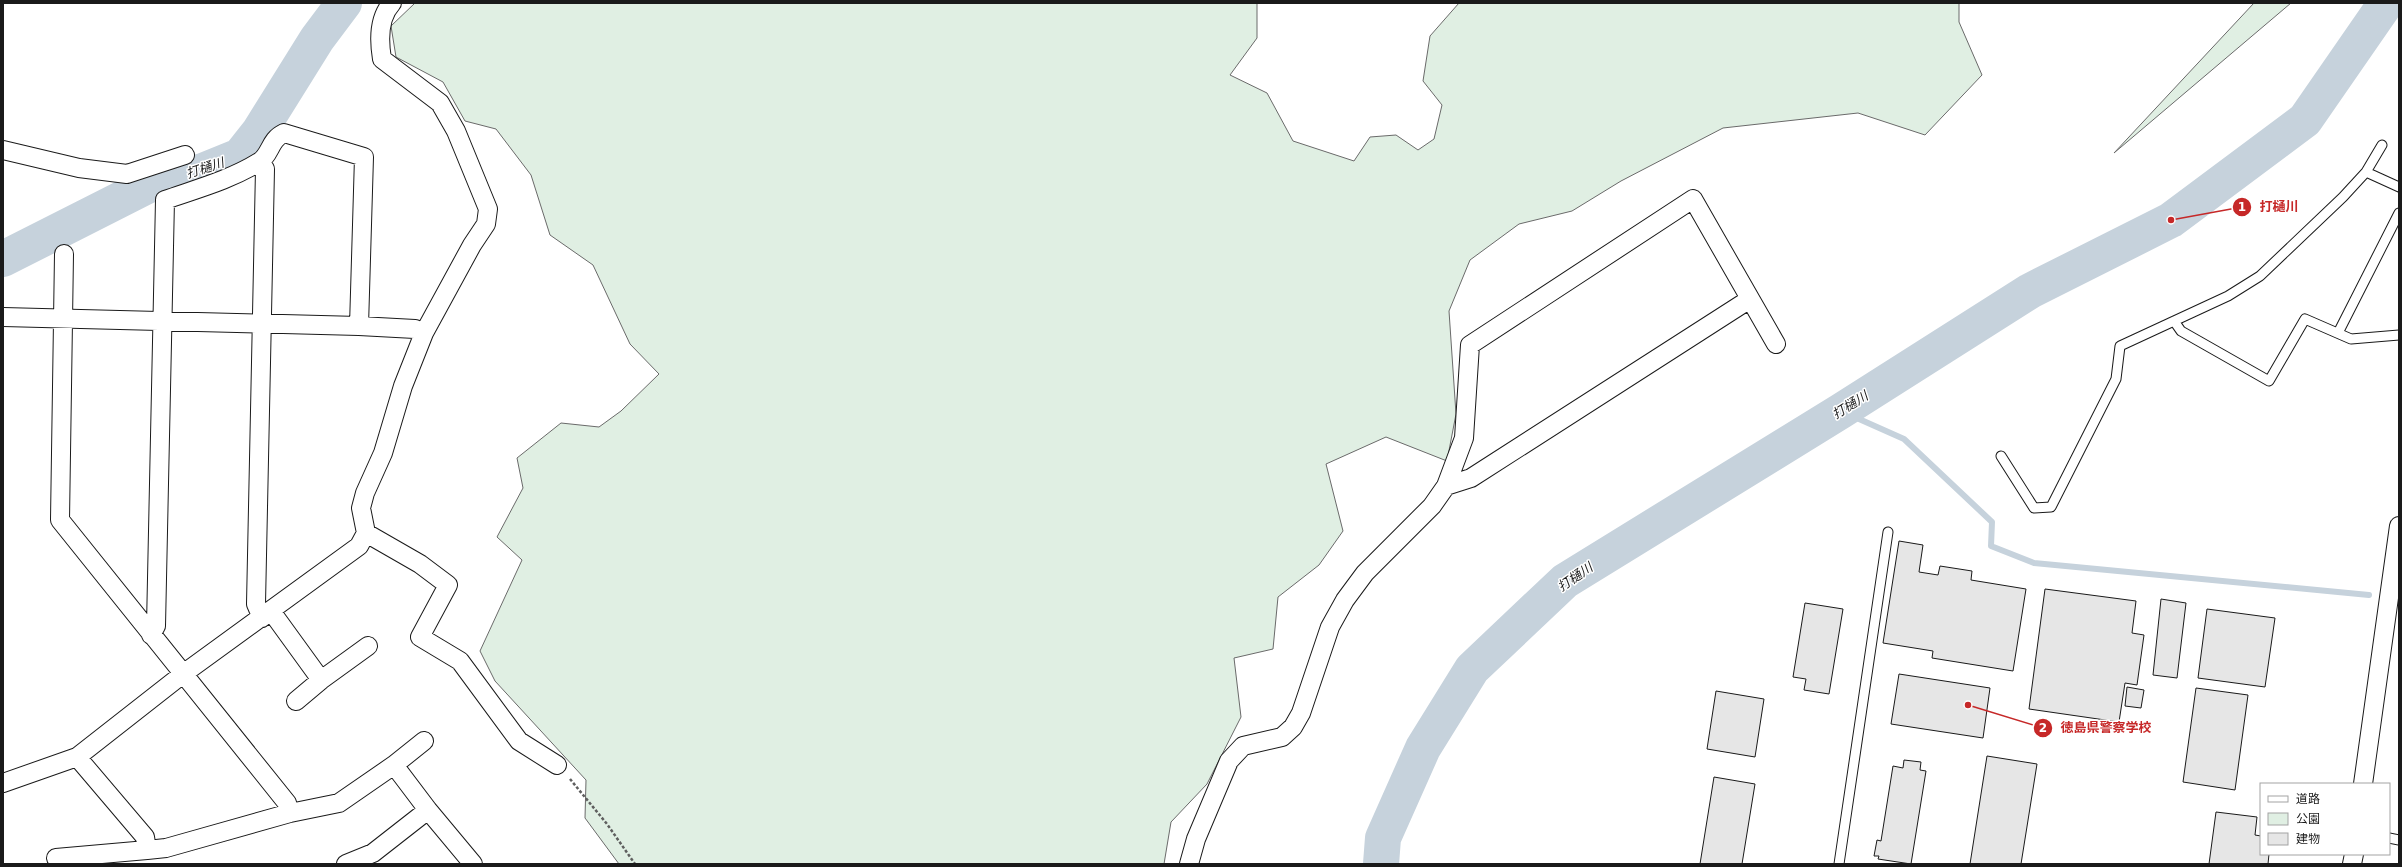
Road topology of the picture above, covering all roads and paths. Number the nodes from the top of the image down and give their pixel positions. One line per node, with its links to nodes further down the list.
1 (392, 3): 17 (street)
2 (2382, 146): 6 (lane)
3 (3, 150): 4 (street)
4 (185, 155)
5 (260, 162): 13 (street); 15 (street); 16 (street)
6 (2366, 172): 7 (lane); 14 (lane)
7 (2399, 187)
8 (2399, 213): 18 (lane)
9 (64, 254): 12 (street)
10 (1750, 299): 20 (street); 22 (street); 22 (street)
11 (3, 317): 12 (street)
12 (63, 318): 13 (street); 27 (street)
13 (162, 321): 15 (street); 27 (street)
14 (2174, 321): 18 (lane); 21 (lane)
15 (261, 324): 16 (street); 26 (street)
16 (358, 326): 17 (street)
17 (424, 333): 25 (street)
18 (2338, 333): 19 (lane)
19 (2399, 335)
20 (1776, 344)
21 (2001, 456)
22 (1446, 486): 45 (street)
23 (2399, 526): 37 (street)
24 (1888, 532): 46 (lane)
25 (366, 533): 26 (street); 35 (street)
26 (267, 615): 29 (street); 30 (street)
27 (151, 635): 29 (street)
28 (368, 646): 30 (street)
29 (183, 674): 33 (street); 39 (street)
30 (321, 680): 31 (street)
31 (296, 701)
32 (424, 741): 34 (street)
33 (78, 757): 36 (street); 40 (street)
34 (394, 764): 38 (street); 39 (street)
35 (557, 765): 44 (path)
36 (3, 783)
37 (2363, 783)
38 (428, 810): 42 (street); 43 (street)
39 (290, 813): 40 (street)
40 (147, 850): 41 (street)
41 (56, 858)
42 (346, 864)
43 (473, 864)
44 (635, 864)
45 (1190, 864)
46 (1839, 864)

